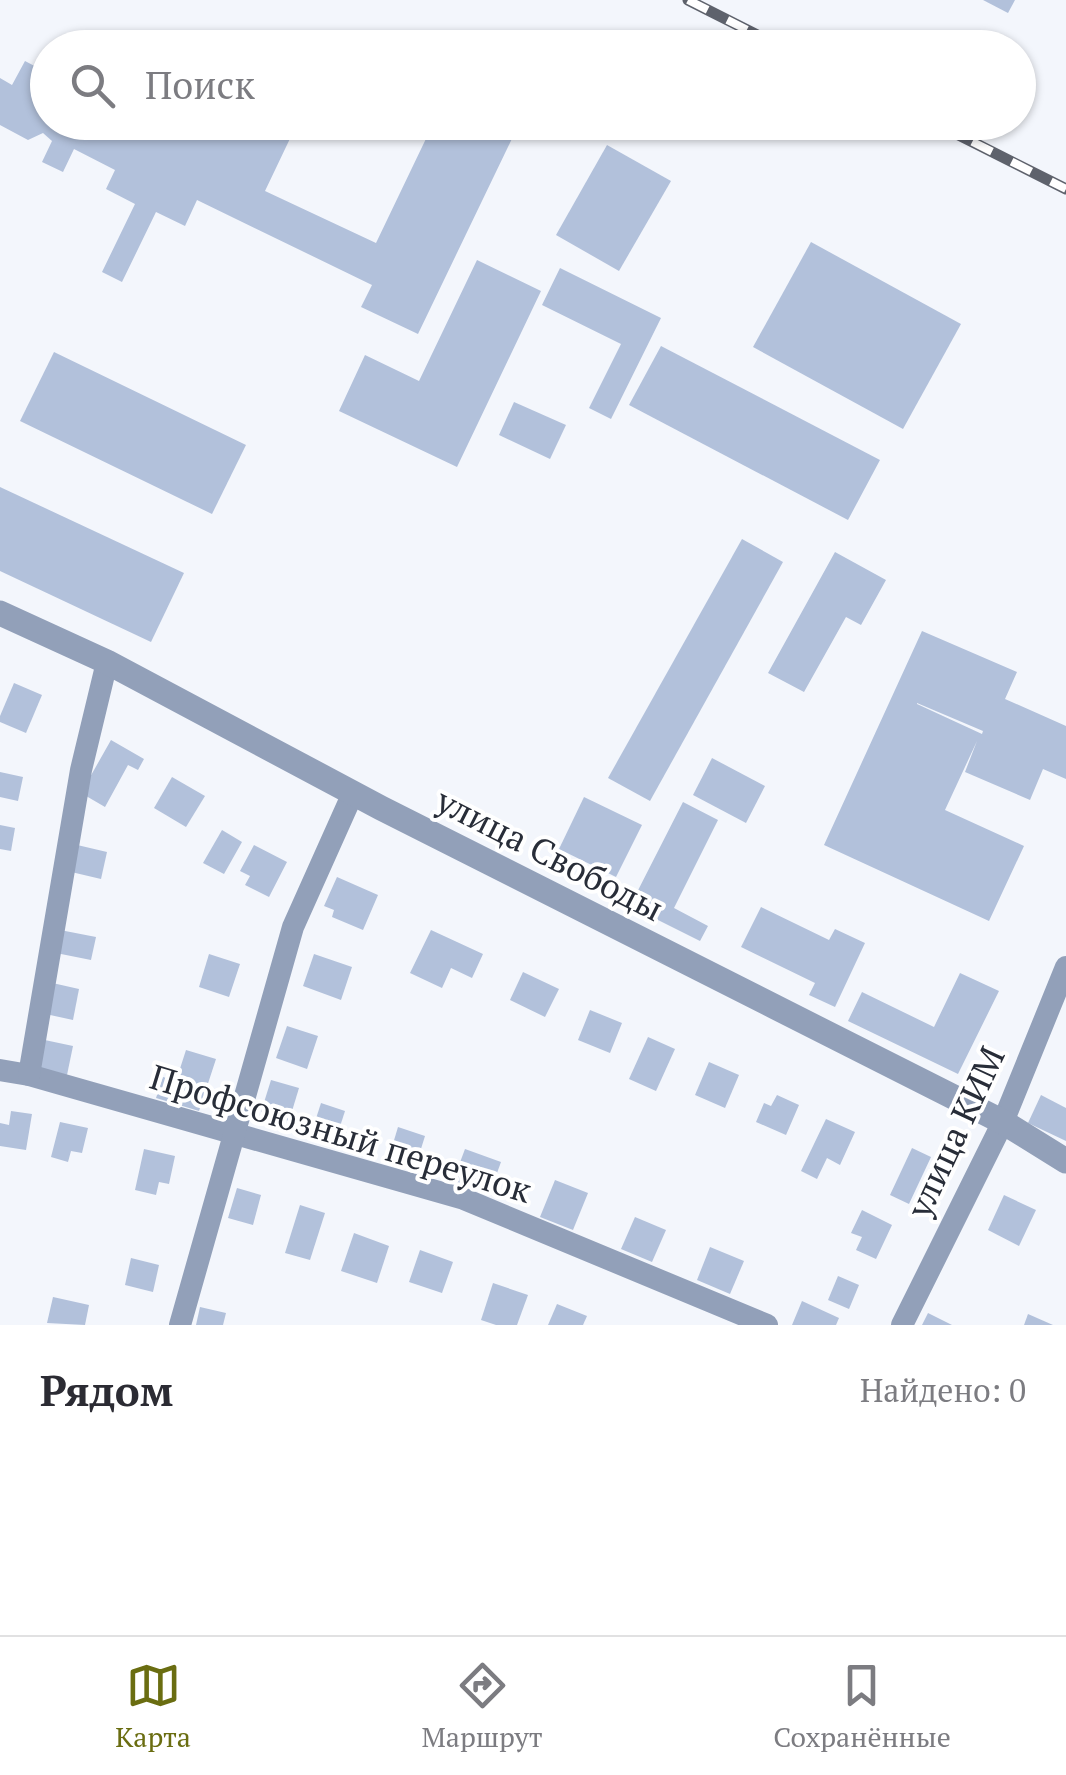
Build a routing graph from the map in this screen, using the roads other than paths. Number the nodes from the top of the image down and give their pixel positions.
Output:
1 (0, 613) edge
2 (106, 662) junction
3 (353, 793) junction
4 (1066, 967) edge
5 (0, 1070) edge
6 (29, 1075) junction
7 (1003, 1122) junction
8 (235, 1135) junction
9 (1066, 1161) edge
10 (180, 1325) edge
11 (768, 1325) edge
12 (902, 1325) edge

1 - 2 street, улица Свободы
2 - 3 street, улица Свободы
2 - 6 street
3 - 7 street, улица Свободы
3 - 8 street
4 - 7 street, улица КИМ
5 - 6 street, Профсоюзный переулок
6 - 8 street, Профсоюзный переулок
7 - 9 street, улица Свободы
7 - 12 street, улица КИМ
8 - 10 street
8 - 11 street, Профсоюзный переулок

